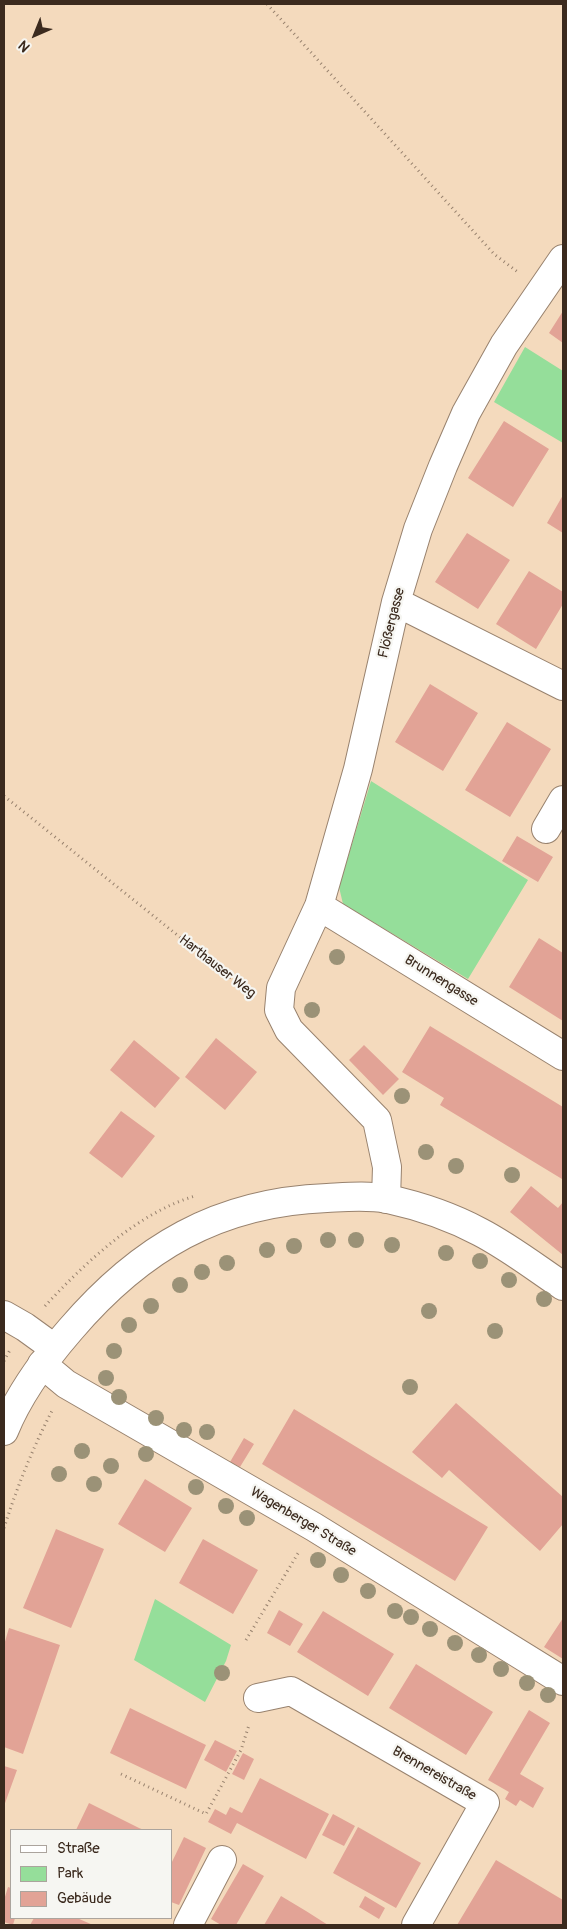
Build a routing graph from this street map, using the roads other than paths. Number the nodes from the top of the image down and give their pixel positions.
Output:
1 (563, 259) edge
2 (396, 602) junction
3 (561, 681) edge
4 (563, 800) edge
5 (546, 829) dead end
6 (319, 906) junction
7 (563, 1056) edge
8 (386, 1198) junction
9 (563, 1286) edge
10 (4, 1315) edge
11 (48, 1356) junction
12 (4, 1431) edge
13 (563, 1681) edge
14 (258, 1698) road end
15 (222, 1860) dead end
16 (188, 1925) edge
17 (416, 1925) edge

1 - 2 street, Flößergasse
2 - 3 street
2 - 6 street, Flößergasse
4 - 5 street
6 - 7 street, Brunnengasse
6 - 8 street, Flößergasse
8 - 9 street
8 - 11 street
10 - 11 street, Wagenberger Straße
11 - 12 street
11 - 13 street, Wagenberger Straße
14 - 17 street, Brennereistraße
15 - 16 street

